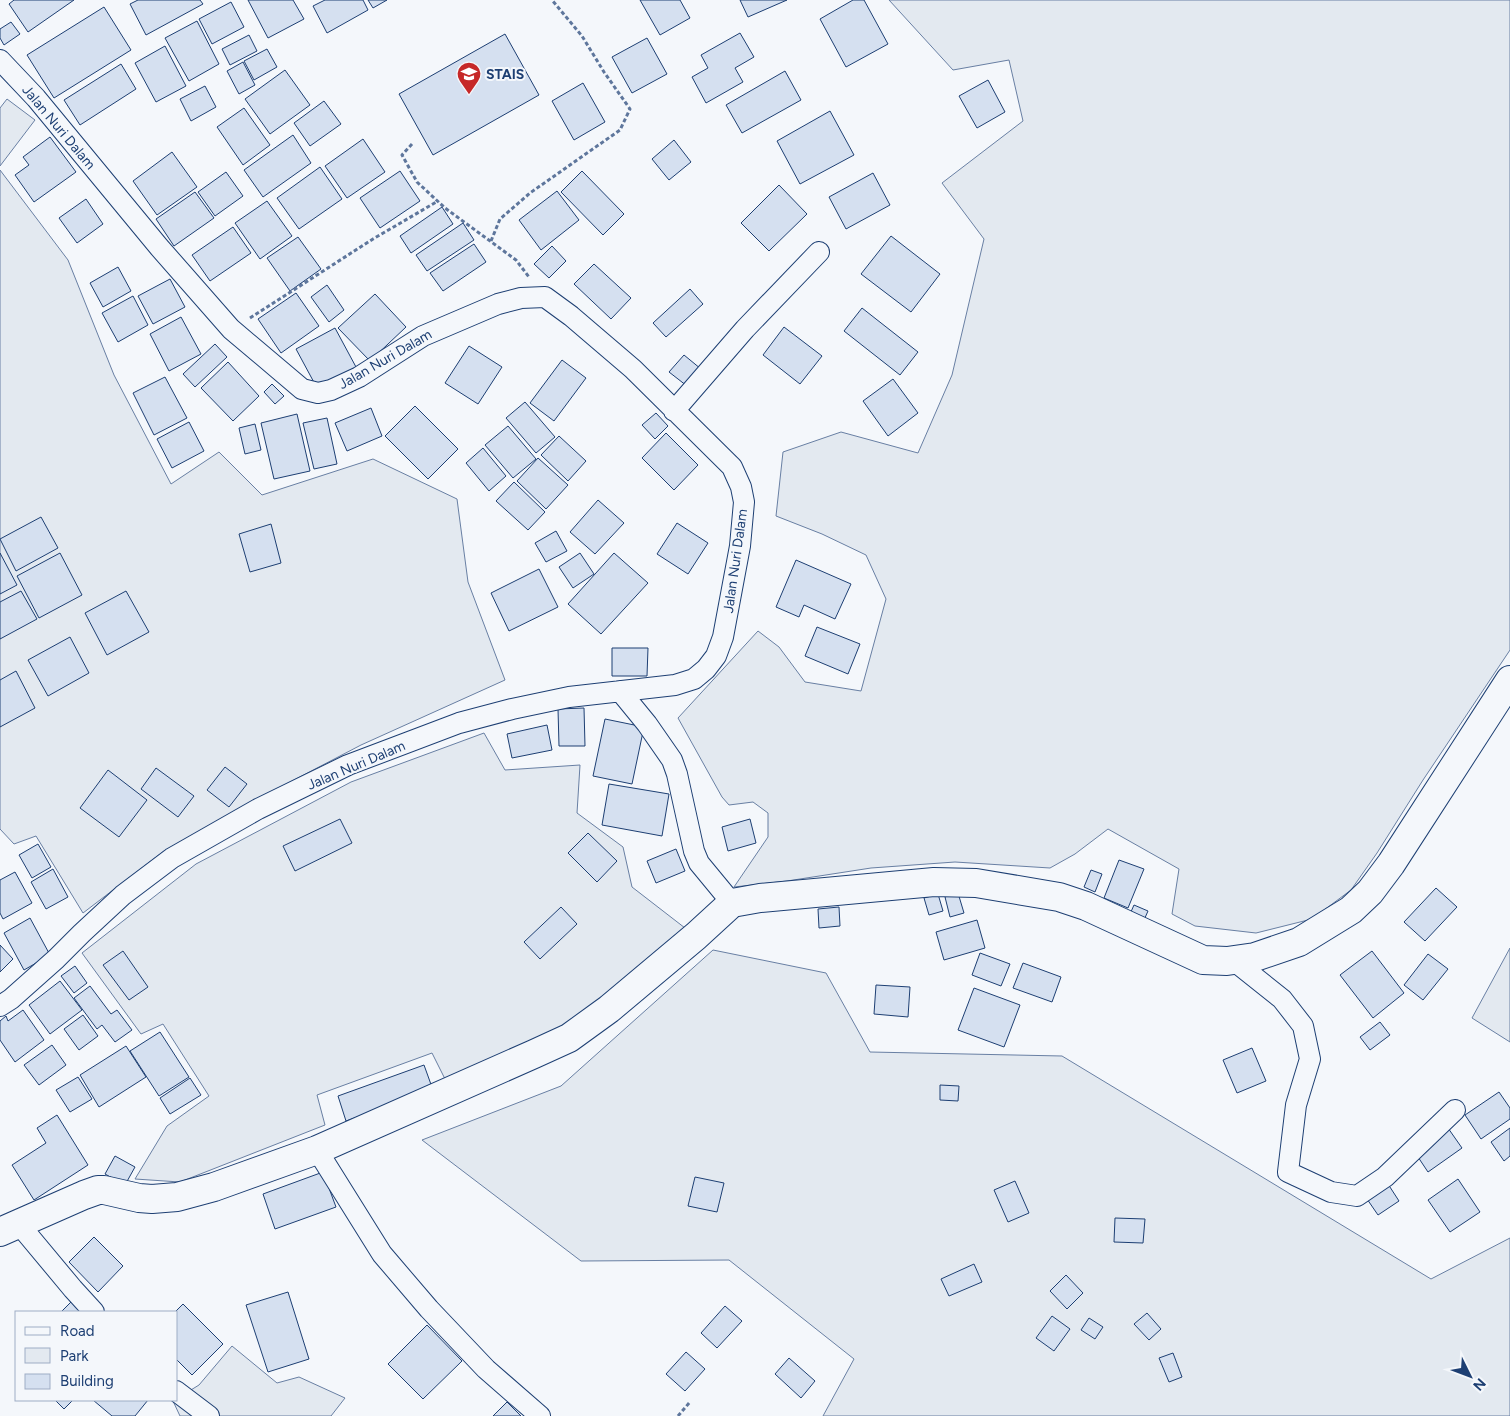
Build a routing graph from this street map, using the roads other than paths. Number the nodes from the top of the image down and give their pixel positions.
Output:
1 (0, 60) edge
2 (819, 252) dead end
3 (674, 410) junction
4 (1510, 680) edge
5 (620, 690) junction
6 (732, 903) junction
7 (1233, 960) junction
8 (0, 1006) edge
9 (1455, 1110) dead end
10 (317, 1150) junction
11 (9, 1228) edge
12 (93, 1311) edge
13 (178, 1393) edge
14 (209, 1416) edge
15 (540, 1416) edge

1 - 3 street, Jalan Nuri Dalam
2 - 3 street
3 - 5 street, Jalan Nuri Dalam
4 - 7 main road
5 - 6 street
5 - 8 street, Jalan Nuri Dalam
6 - 7 main road
6 - 10 main road
7 - 9 street
10 - 11 main road
10 - 15 street
11 - 12 street
13 - 14 street

